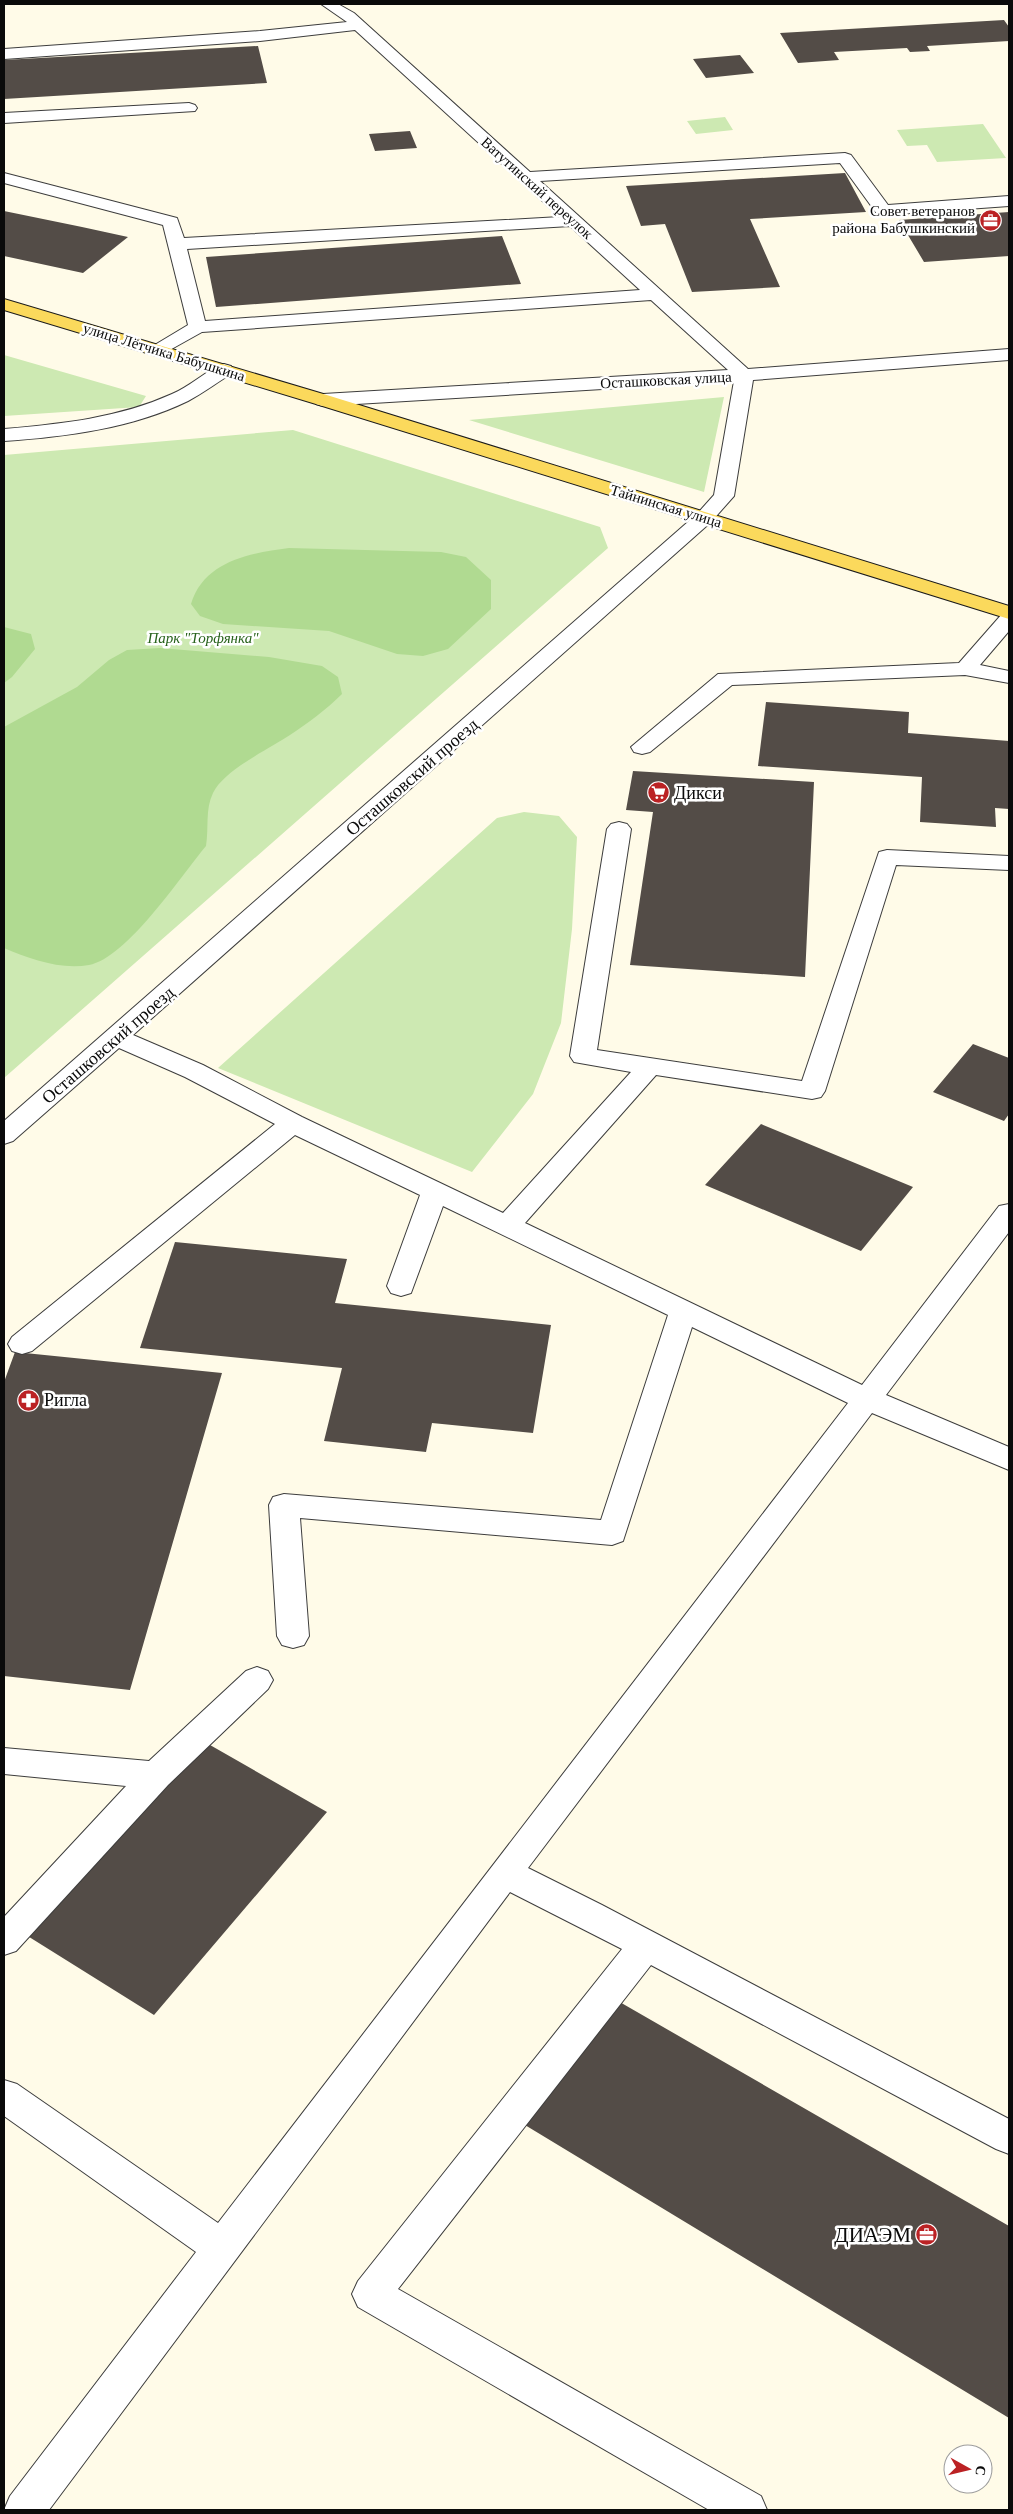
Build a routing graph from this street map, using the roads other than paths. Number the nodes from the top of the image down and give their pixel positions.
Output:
1 (328, 4) edge
2 (359, 25) junction
3 (4, 54) edge
4 (189, 108) dead end
5 (4, 118) edge
6 (524, 177) junction
7 (4, 178) edge
8 (1009, 200) edge
9 (572, 221) junction
10 (177, 244) junction
11 (654, 294) junction
12 (4, 304) edge
13 (198, 328) junction
14 (159, 350) junction
15 (1009, 355) edge
16 (224, 370) junction
17 (744, 375) junction
18 (323, 400) junction
19 (4, 435) edge
20 (704, 518) junction
21 (1009, 613) edge
22 (1009, 618) edge
23 (965, 669) junction
24 (1009, 677) edge
25 (642, 747) dead end
26 (619, 829) dead end
27 (1009, 863) edge
28 (116, 1038) junction
29 (650, 1066) junction
30 (293, 1123) junction
31 (4, 1135) edge
32 (435, 1191) junction
33 (1009, 1213) edge
34 (506, 1226) junction
35 (401, 1286) dead end
36 (683, 1311) junction
37 (22, 1344) dead end
38 (866, 1399) junction
39 (1009, 1459) edge
40 (293, 1636) dead end
41 (257, 1680) dead end
42 (4, 1761) edge
43 (156, 1775) junction
44 (505, 1874) junction
45 (4, 1940) edge
46 (646, 1945) junction
47 (4, 2096) edge
48 (1009, 2137) edge
49 (222, 2248) junction
50 (24, 2510) edge
51 (747, 2510) edge

1 - 2 street, Ватутинский переулок
2 - 3 street
2 - 6 street, Ватутинский переулок
4 - 5 street
6 - 8 street
6 - 9 street, Ватутинский переулок
7 - 10 street
9 - 10 street
9 - 11 street, Ватутинский переулок
10 - 13 street
11 - 13 street
11 - 17 street, Ватутинский переулок
12 - 14 main road, улица Лётчика Бабушкина
13 - 14 street
14 - 16 main road, улица Лётчика Бабушкина
15 - 17 street, Осташковская улица
16 - 18 main road, улица Лётчика Бабушкина
16 - 19 street
17 - 18 street, Осташковская улица
17 - 20 street, Осташковский проезд
18 - 20 main road, Тайнинская улица
20 - 21 main road, Тайнинская улица
20 - 28 street, Осташковский проезд
22 - 23 street
23 - 24 street
23 - 25 street
26 - 29 street
27 - 29 street
28 - 30 street
28 - 31 street, Осташковский проезд
29 - 34 street
30 - 32 street
30 - 37 street
32 - 34 street
32 - 35 street
33 - 38 street
34 - 36 street
36 - 38 street
36 - 40 street
38 - 39 street
38 - 44 street
41 - 43 street
42 - 43 street
43 - 45 street
44 - 46 street
44 - 49 street
46 - 48 street
46 - 51 street
47 - 49 street
49 - 50 street

